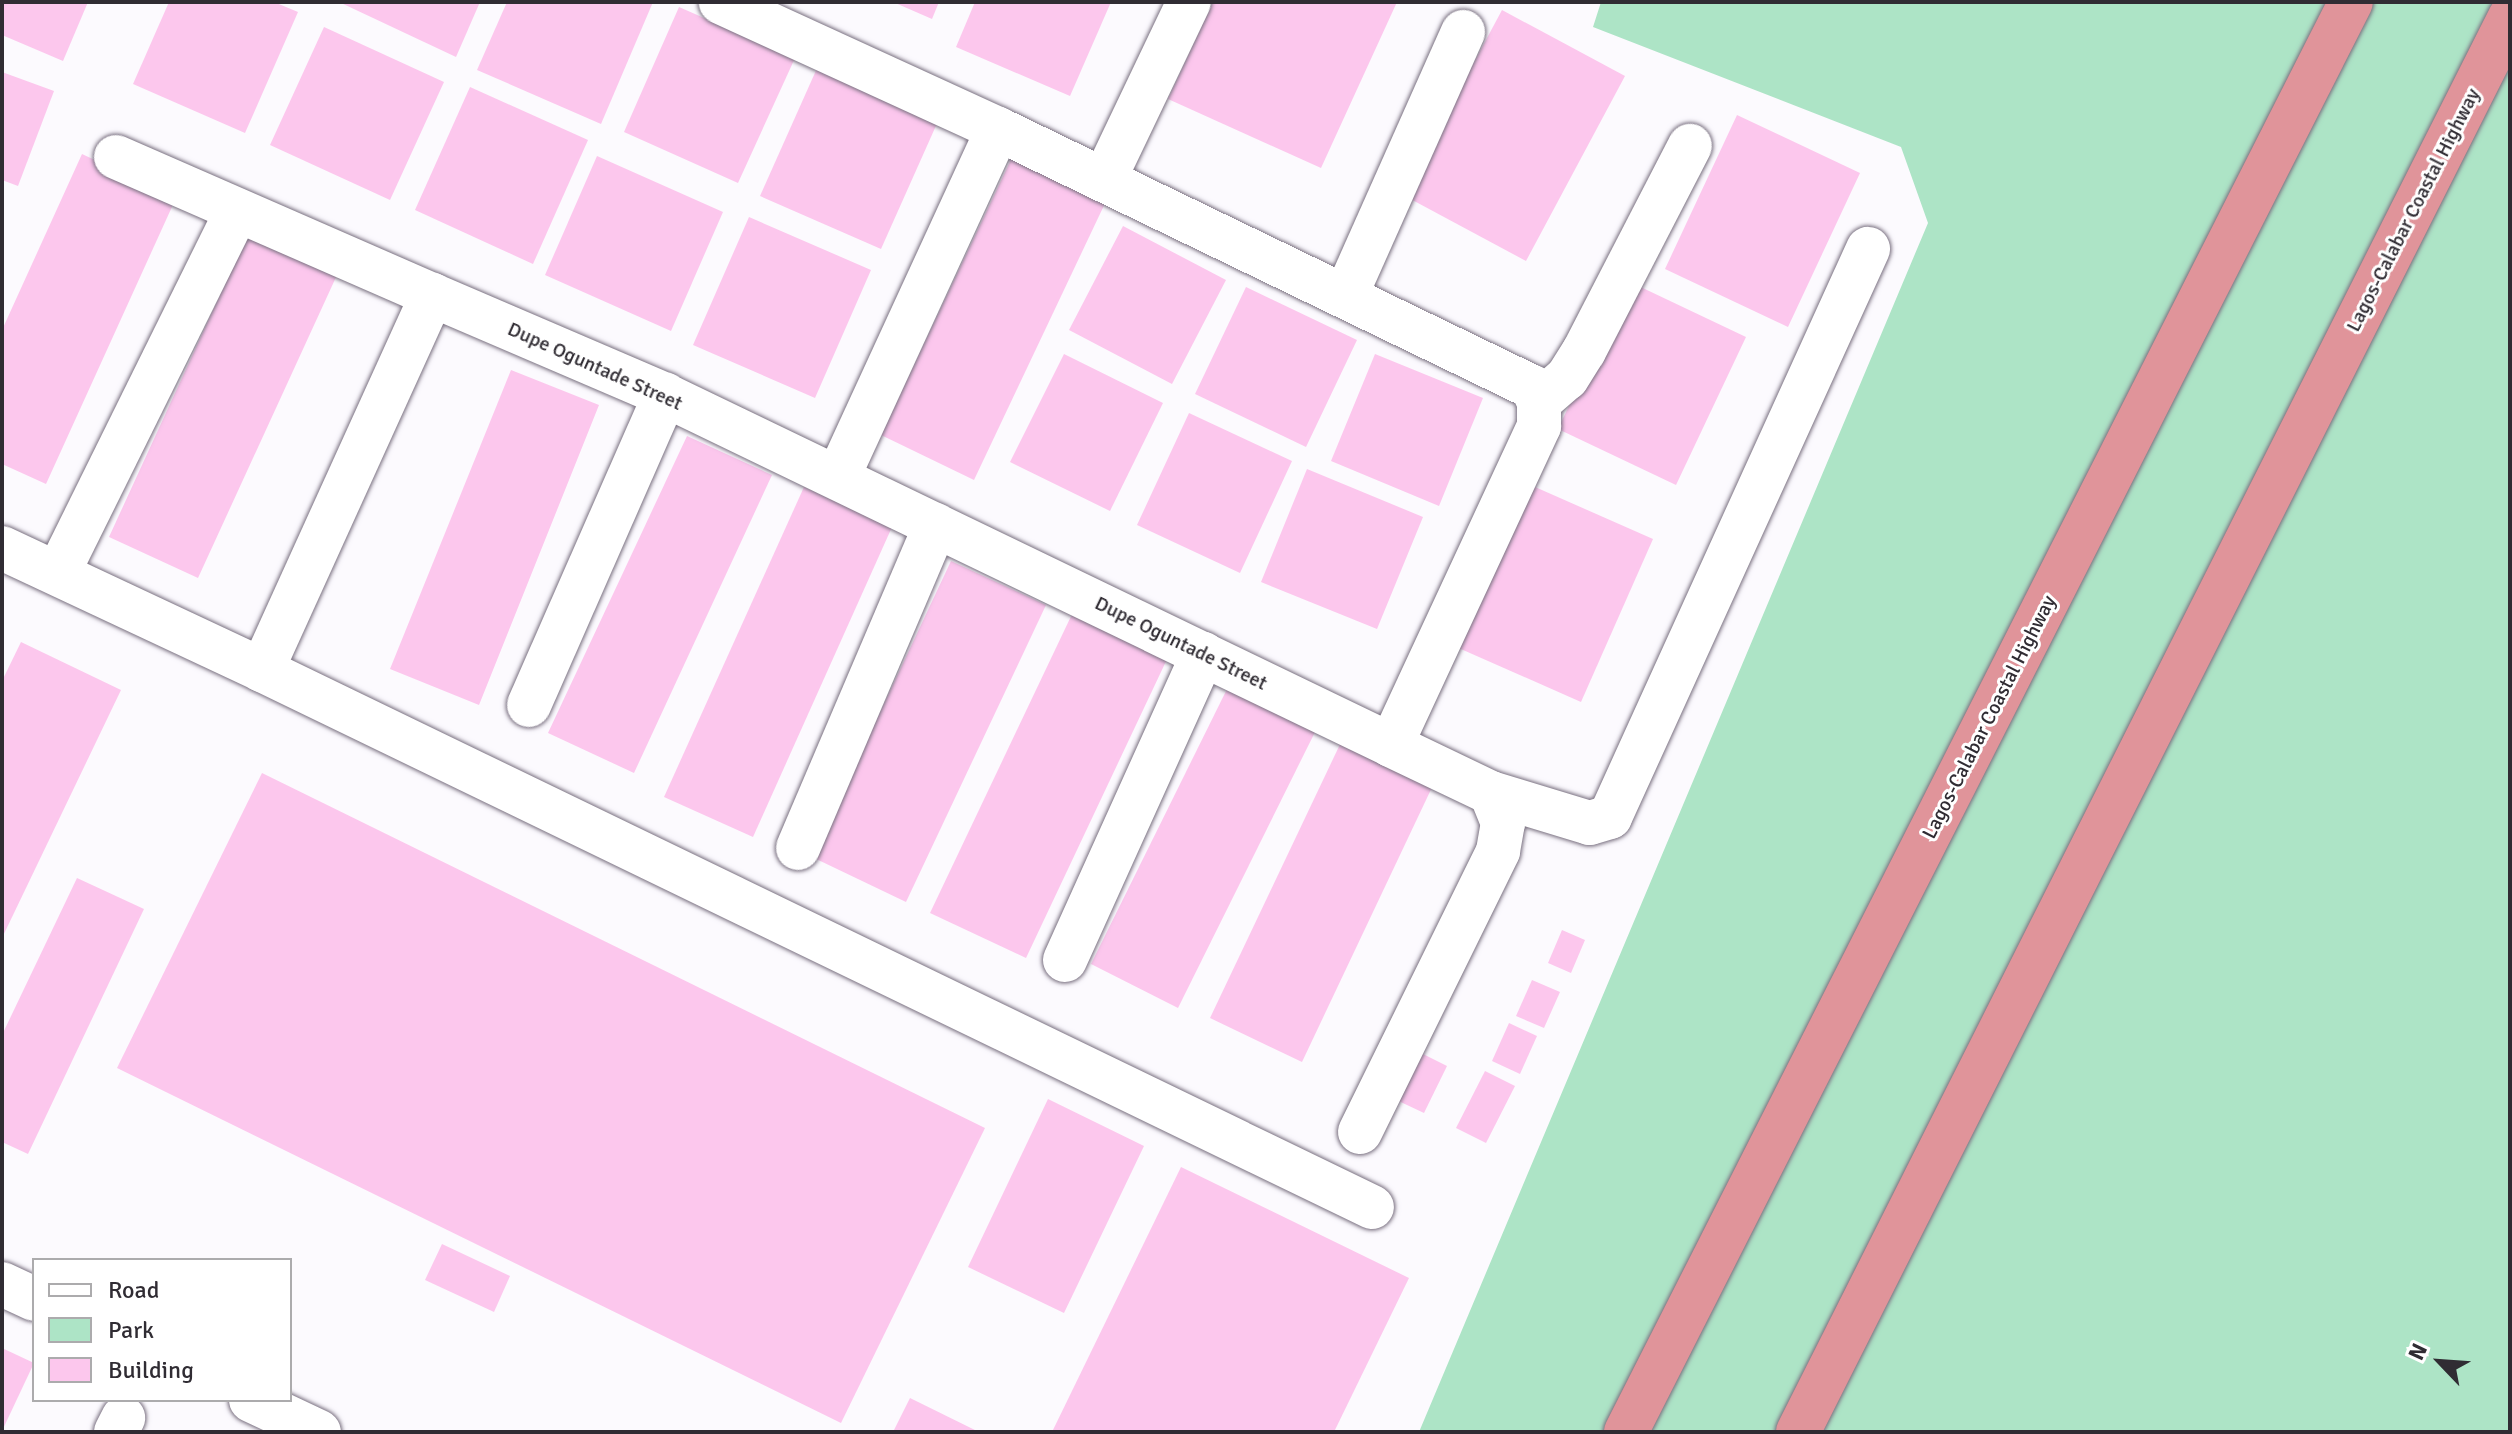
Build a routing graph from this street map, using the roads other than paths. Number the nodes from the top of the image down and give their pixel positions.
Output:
1 (721, 2) edge
2 (1189, 2) edge
3 (2351, 2) edge
4 (2510, 17) edge
5 (1463, 32) dead end
6 (998, 129) junction
7 (1690, 146) dead end
8 (116, 157) dead end
9 (1104, 180) junction
10 (237, 211) junction
11 (1868, 249) dead end
12 (432, 295) junction
13 (1346, 295) junction
14 (665, 395) junction
15 (1539, 402) junction
16 (838, 477) junction
17 (936, 525) junction
18 (2, 548) edge
19 (58, 573) junction
20 (1203, 654) junction
21 (262, 670) junction
22 (529, 705) dead end
23 (1391, 745) junction
24 (1491, 793) junction
25 (798, 848) dead end
26 (1065, 960) dead end
27 (1360, 1132) dead end
28 (1372, 1207) dead end
29 (2, 1284) edge
30 (32, 1298) edge
31 (255, 1402) edge
32 (319, 1432) edge
33 (1626, 1432) edge
34 (1798, 1432) edge

1 - 6 street
2 - 9 street
3 - 33 highway, Lagos-Calabar Coastal Highway
4 - 34 highway, Lagos-Calabar Coastal Highway
5 - 13 street
6 - 9 street
6 - 16 street
7 - 15 street
8 - 10 street, Dupe Oguntade Street
9 - 13 street
10 - 12 street, Dupe Oguntade Street
10 - 19 street
11 - 24 street, Dupe Oguntade Street
12 - 14 street, Dupe Oguntade Street
12 - 21 street
13 - 15 street
14 - 16 street, Dupe Oguntade Street
14 - 22 street
15 - 23 street
16 - 17 street, Dupe Oguntade Street
17 - 20 street, Dupe Oguntade Street
17 - 25 street
18 - 19 street
19 - 21 street
20 - 23 street, Dupe Oguntade Street
20 - 26 street
21 - 28 street
23 - 24 street, Dupe Oguntade Street
24 - 27 street
29 - 30 street
31 - 32 street

